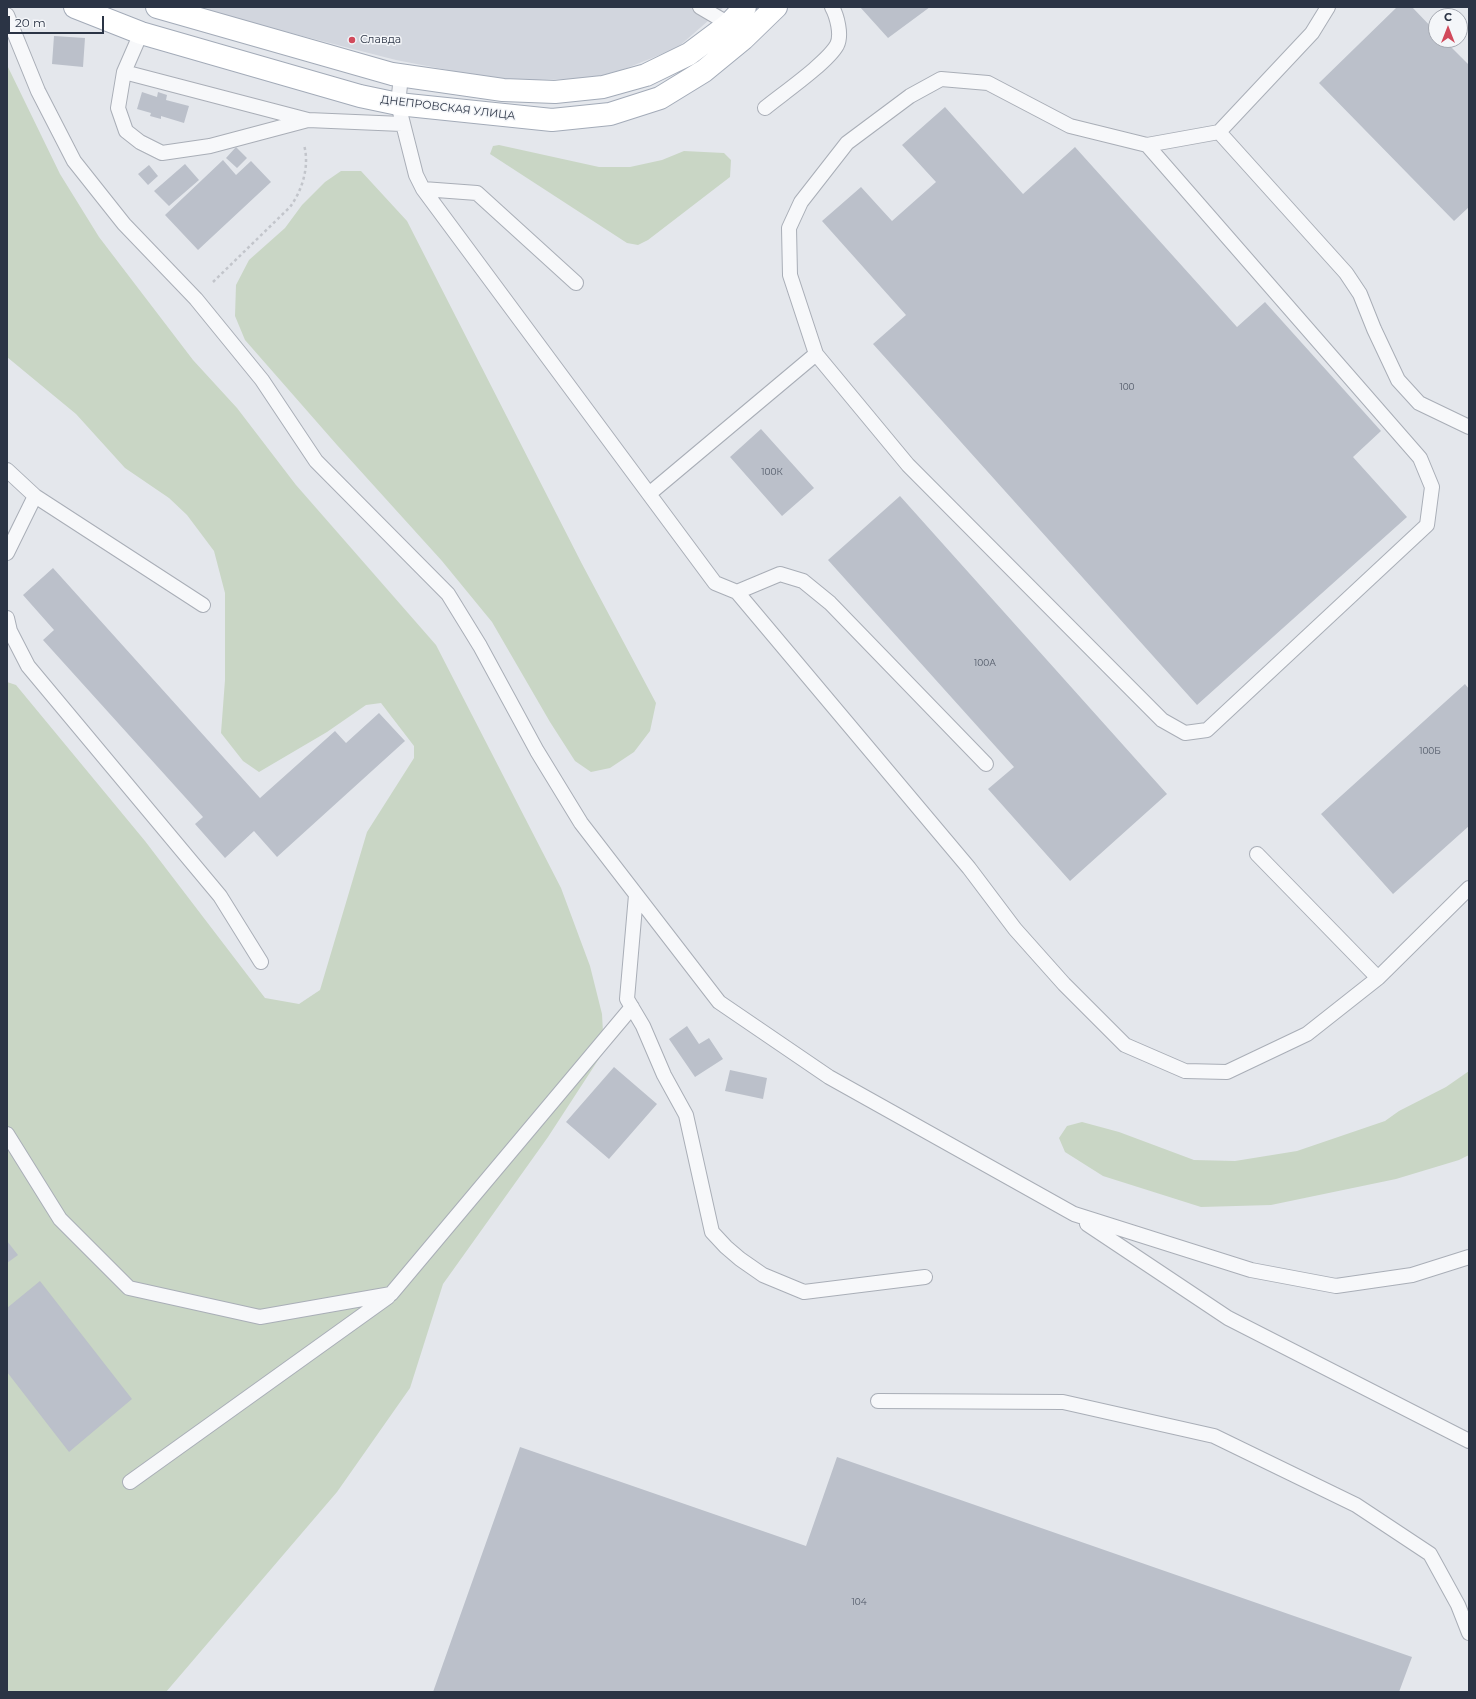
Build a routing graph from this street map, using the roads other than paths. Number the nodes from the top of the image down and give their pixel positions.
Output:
1 (75, 7) edge
2 (157, 7) edge
3 (700, 7) edge
4 (745, 7) edge
5 (776, 7) edge
6 (832, 7) edge
7 (1328, 7) edge
8 (7, 15) edge
9 (728, 24) junction
10 (141, 33) junction
11 (124, 72) junction
12 (401, 76) junction
13 (765, 108) dead end
14 (400, 114) junction
15 (303, 122) junction
16 (1219, 132) junction
17 (1147, 145) junction
18 (423, 189) junction
19 (576, 283) dead end
20 (816, 354) junction
21 (1469, 427) edge
22 (7, 470) edge
23 (649, 494) junction
24 (35, 496) junction
25 (7, 553) edge
26 (737, 592) junction
27 (203, 605) dead end
28 (7, 618) edge
29 (986, 764) dead end
30 (1257, 854) dead end
31 (1469, 888) edge
32 (636, 895) junction
33 (262, 962) dead end
34 (1378, 978) junction
35 (632, 1007) junction
36 (7, 1134) edge
37 (1074, 1214) junction
38 (1469, 1257) edge
39 (925, 1276) dead end
40 (391, 1294) junction
41 (878, 1401) dead end
42 (1469, 1441) edge
43 (130, 1482) dead end
44 (1469, 1633) edge

1 - 10 main road, ДНЕПРОВСКАЯ УЛИЦА
2 - 12 main road
3 - 9 lane
4 - 9 main road
5 - 14 main road, ДНЕПРОВСКАЯ УЛИЦА
6 - 13 lane
7 - 16 lane
8 - 32 lane
9 - 12 main road
10 - 11 lane
10 - 14 main road, ДНЕПРОВСКАЯ УЛИЦА
11 - 15 lane
11 - 15 lane
12 - 14 lane
14 - 15 lane
14 - 18 lane
16 - 17 lane
16 - 21 lane
17 - 20 lane
17 - 20 lane
18 - 19 lane
18 - 23 lane
20 - 23 lane
22 - 24 lane
23 - 26 lane
24 - 25 lane
24 - 27 lane
26 - 29 lane
26 - 34 lane
28 - 33 lane
30 - 34 lane
31 - 34 lane
32 - 35 lane
32 - 37 lane
35 - 39 lane
35 - 40 lane
36 - 40 lane
37 - 38 lane
37 - 42 lane
40 - 43 lane
41 - 44 lane

